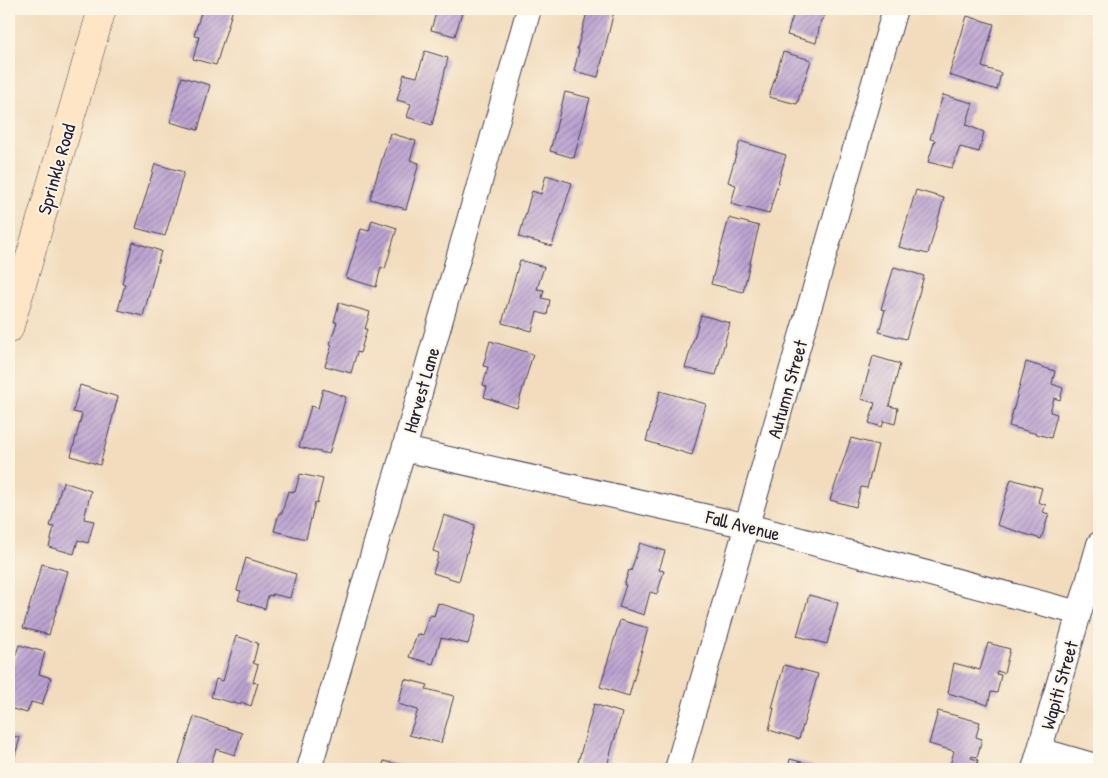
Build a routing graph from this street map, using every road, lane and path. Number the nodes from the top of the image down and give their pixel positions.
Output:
1 (102, 9) edge
2 (529, 9) edge
3 (895, 9) edge
4 (9, 329) edge
5 (404, 448) junction
6 (748, 526) junction
7 (1099, 544) edge
8 (1079, 613) junction
9 (1037, 759) edge
10 (1099, 767) edge
11 (309, 769) edge
12 (677, 769) edge

1 - 4 main road, Sprinkle Road
2 - 5 street, Harvest Lane
3 - 6 street, Autumn Street
5 - 6 street, Fall Avenue
5 - 11 street, Harvest Lane
6 - 8 street, Fall Avenue
6 - 12 street, Autumn Street
7 - 8 street, Wapiti Street
8 - 9 street, Wapiti Street
9 - 10 street

